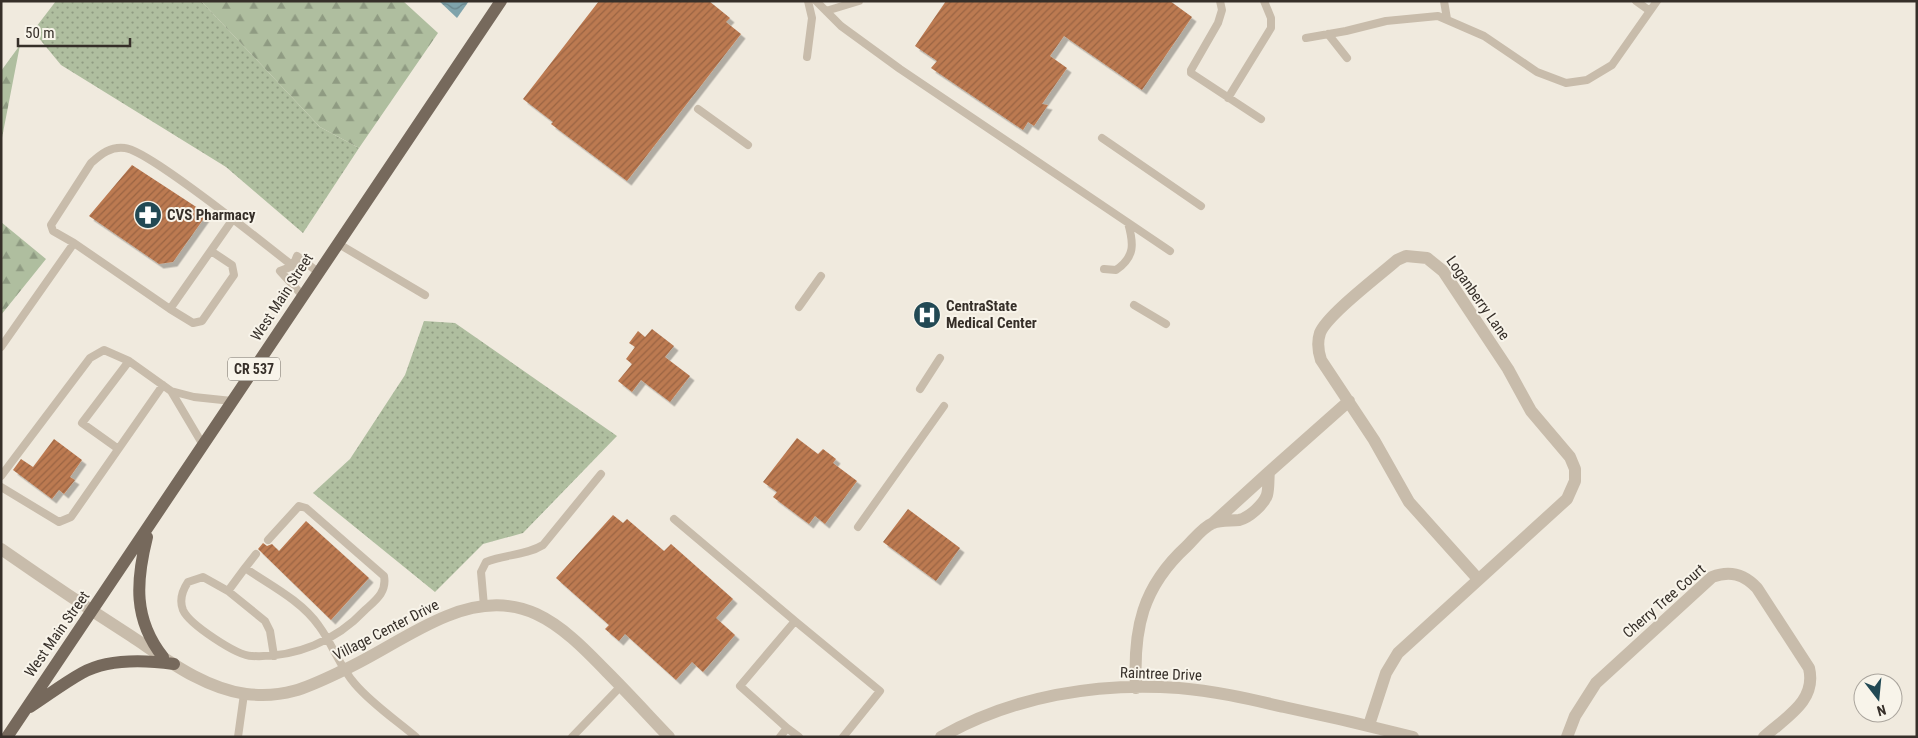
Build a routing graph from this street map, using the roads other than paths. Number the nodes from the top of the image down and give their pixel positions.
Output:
1 (501, 1) edge
2 (808, 1) edge
3 (816, 1) edge
4 (859, 1) edge
5 (1220, 1) edge
6 (1264, 1) edge
7 (1444, 1) edge
8 (1636, 1) edge
9 (1656, 1) edge
10 (1650, 10) junction
11 (826, 11) junction
12 (1447, 19) junction
13 (1328, 34) junction
14 (1306, 38) dead end
15 (807, 58) dead end
16 (1347, 58) dead end
17 (1228, 98) junction
18 (698, 109) dead end
19 (1261, 119) dead end
20 (1102, 138) dead end
21 (748, 145) dead end
22 (1201, 206) dead end
23 (233, 219) junction
24 (1128, 223) junction
25 (74, 243) junction
26 (336, 244) junction
27 (211, 251) junction
28 (1170, 251) dead end
29 (293, 266) junction
30 (1104, 269) dead end
31 (318, 272) junction
32 (821, 276) dead end
33 (302, 295) junction
34 (425, 295) dead end
35 (1134, 305) dead end
36 (799, 307) dead end
37 (170, 309) junction
38 (1166, 324) dead end
39 (1, 347) edge
40 (940, 358) dead end
41 (129, 361) junction
42 (163, 385) junction
43 (920, 389) dead end
44 (171, 391) junction
45 (232, 401) junction
46 (1349, 401) junction
47 (944, 406) dead end
48 (203, 445) junction
49 (117, 448) junction
50 (1268, 472) junction
51 (601, 474) dead end
52 (1, 476) edge
53 (1, 487) edge
54 (674, 519) dead end
55 (1213, 523) junction
56 (149, 527) junction
57 (858, 527) dead end
58 (268, 540) dead end
59 (1, 549) edge
60 (256, 554) dead end
61 (245, 568) junction
62 (1478, 579) junction
63 (228, 591) junction
64 (484, 606) junction
65 (93, 612) junction
66 (795, 621) junction
67 (327, 640) junction
68 (274, 656) junction
69 (168, 661) junction
70 (344, 671) junction
71 (621, 686) junction
72 (1136, 688) junction
73 (244, 694) junction
74 (24, 711) junction
75 (1369, 725) junction
76 (787, 728) junction
77 (7, 737) edge
78 (238, 737) edge
79 (416, 737) edge
80 (572, 737) edge
81 (669, 737) edge
82 (780, 737) edge
83 (799, 737) edge
84 (843, 737) edge
85 (941, 737) edge
86 (1412, 737) edge
87 (1567, 737) edge
88 (1764, 737) edge

1 - 26 main road, West Main Street / CR 537
2 - 15 lane
3 - 11 lane
4 - 11 lane
5 - 17 lane
6 - 17 lane
7 - 12 lane
8 - 10 lane
9 - 10 lane
10 - 12 lane
11 - 24 lane
12 - 13 lane
13 - 14 lane
13 - 16 lane
17 - 19 lane
18 - 21 lane
20 - 22 lane
23 - 25 lane
23 - 27 lane
23 - 29 lane
24 - 28 lane
24 - 30 lane
25 - 37 lane
25 - 39 lane
26 - 31 main road, West Main Street / CR 537
26 - 34 lane
27 - 37 lane
27 - 37 lane
29 - 31 lane
29 - 33 lane
31 - 33 main road, West Main Street / CR 537
32 - 36 lane
33 - 45 main road, West Main Street / CR 537
35 - 38 lane
40 - 43 lane
41 - 42 lane
41 - 49 lane
41 - 52 lane
42 - 44 lane
42 - 49 lane
44 - 45 lane
44 - 48 lane
45 - 48 main road, West Main Street / CR 537
46 - 50 street
46 - 62 street, Loganberry Lane
46 - 62 street, Loganberry Lane
47 - 57 lane
48 - 56 main road, West Main Street / CR 537
49 - 53 lane
50 - 55 street
50 - 55 street
51 - 64 lane
54 - 66 lane
55 - 72 street
56 - 65 main road, West Main Street / CR 537
56 - 69 main road
58 - 67 lane
59 - 65 street, Village Center Drive
60 - 61 lane
61 - 63 lane
61 - 67 lane
62 - 75 street, Loganberry Lane
63 - 68 lane
63 - 68 lane
64 - 70 street, Village Center Drive
64 - 71 street, Village Center Drive
65 - 69 street, Village Center Drive
65 - 74 main road, West Main Street / CR 537
66 - 76 lane
66 - 84 lane
67 - 68 lane
67 - 70 lane
69 - 73 street, Village Center Drive
69 - 74 main road
70 - 73 street, Village Center Drive
70 - 79 lane
71 - 80 lane
71 - 81 street, Village Center Drive
72 - 75 street, Raintree Drive
72 - 85 street, Raintree Drive
73 - 78 lane
74 - 77 main road, West Main Street / CR 537
75 - 86 street, Raintree Drive
76 - 82 lane
76 - 83 lane
87 - 88 street, Cherry Tree Court

